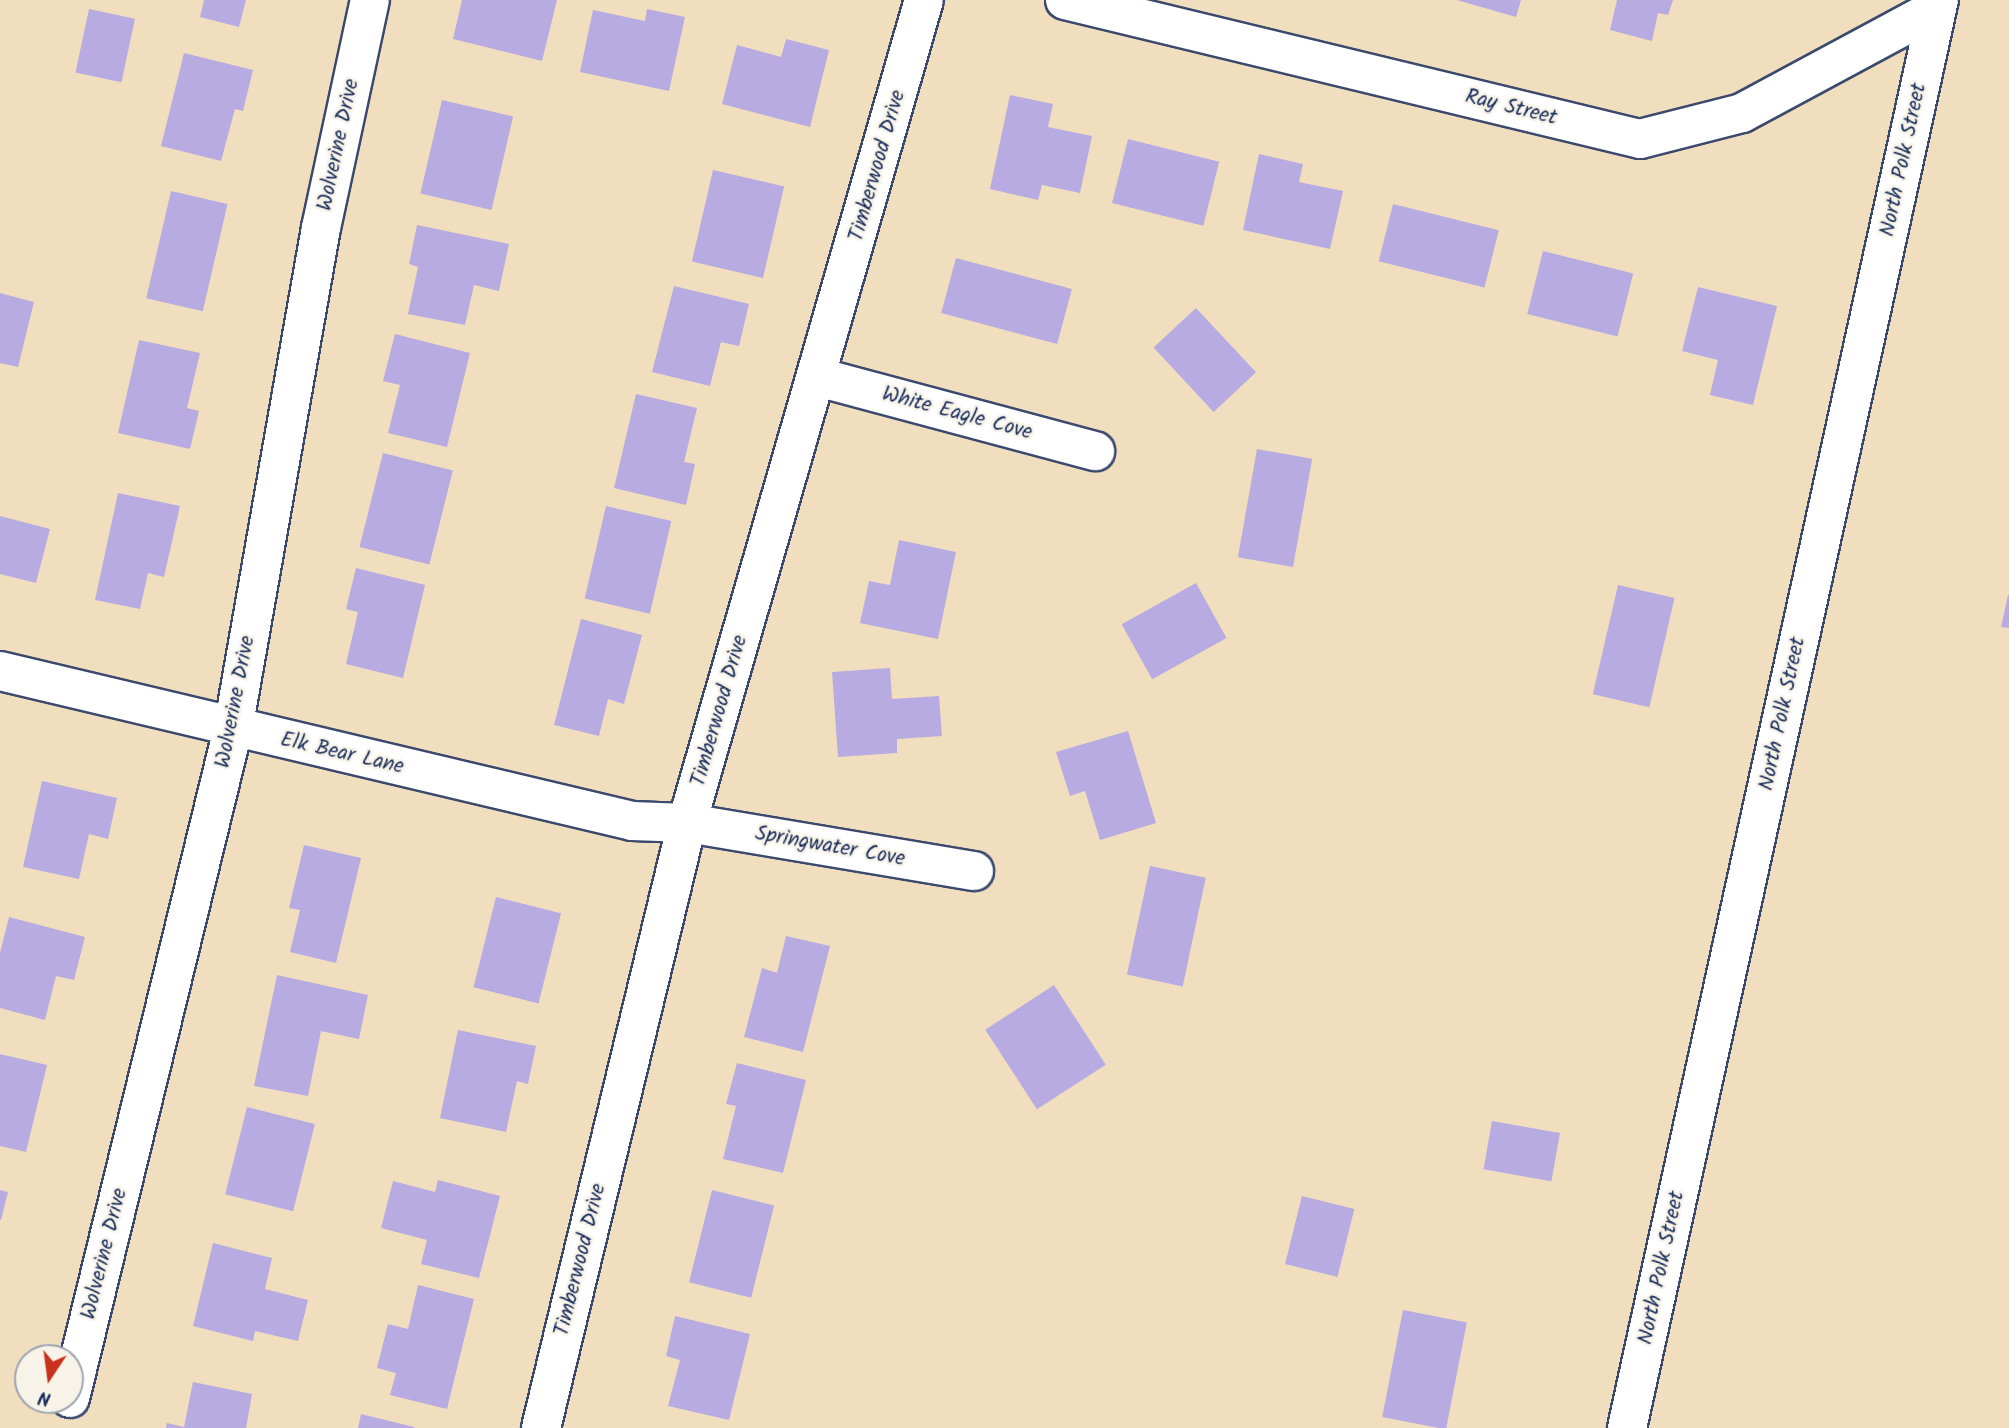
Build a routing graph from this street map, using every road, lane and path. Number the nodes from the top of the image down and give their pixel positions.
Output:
1 (370, 0) edge
2 (924, 0) edge
3 (1065, 0) edge
4 (1938, 4) edge
5 (818, 377) junction
6 (1095, 451) dead end
7 (0, 671) edge
8 (233, 729) junction
9 (687, 823) junction
10 (974, 871) dead end
11 (83, 1344) edge
12 (541, 1428) edge
13 (1627, 1428) edge

1 - 8 street, Wolverine Drive
2 - 5 street, Timberwood Drive
3 - 4 street, Ray Street
4 - 13 street, North Polk Street
5 - 6 street, White Eagle Cove
5 - 9 street, Timberwood Drive
7 - 8 street, Elk Bear Lane
8 - 9 street, Elk Bear Lane
8 - 11 street, Wolverine Drive
9 - 10 street, Springwater Cove
9 - 12 street, Timberwood Drive

